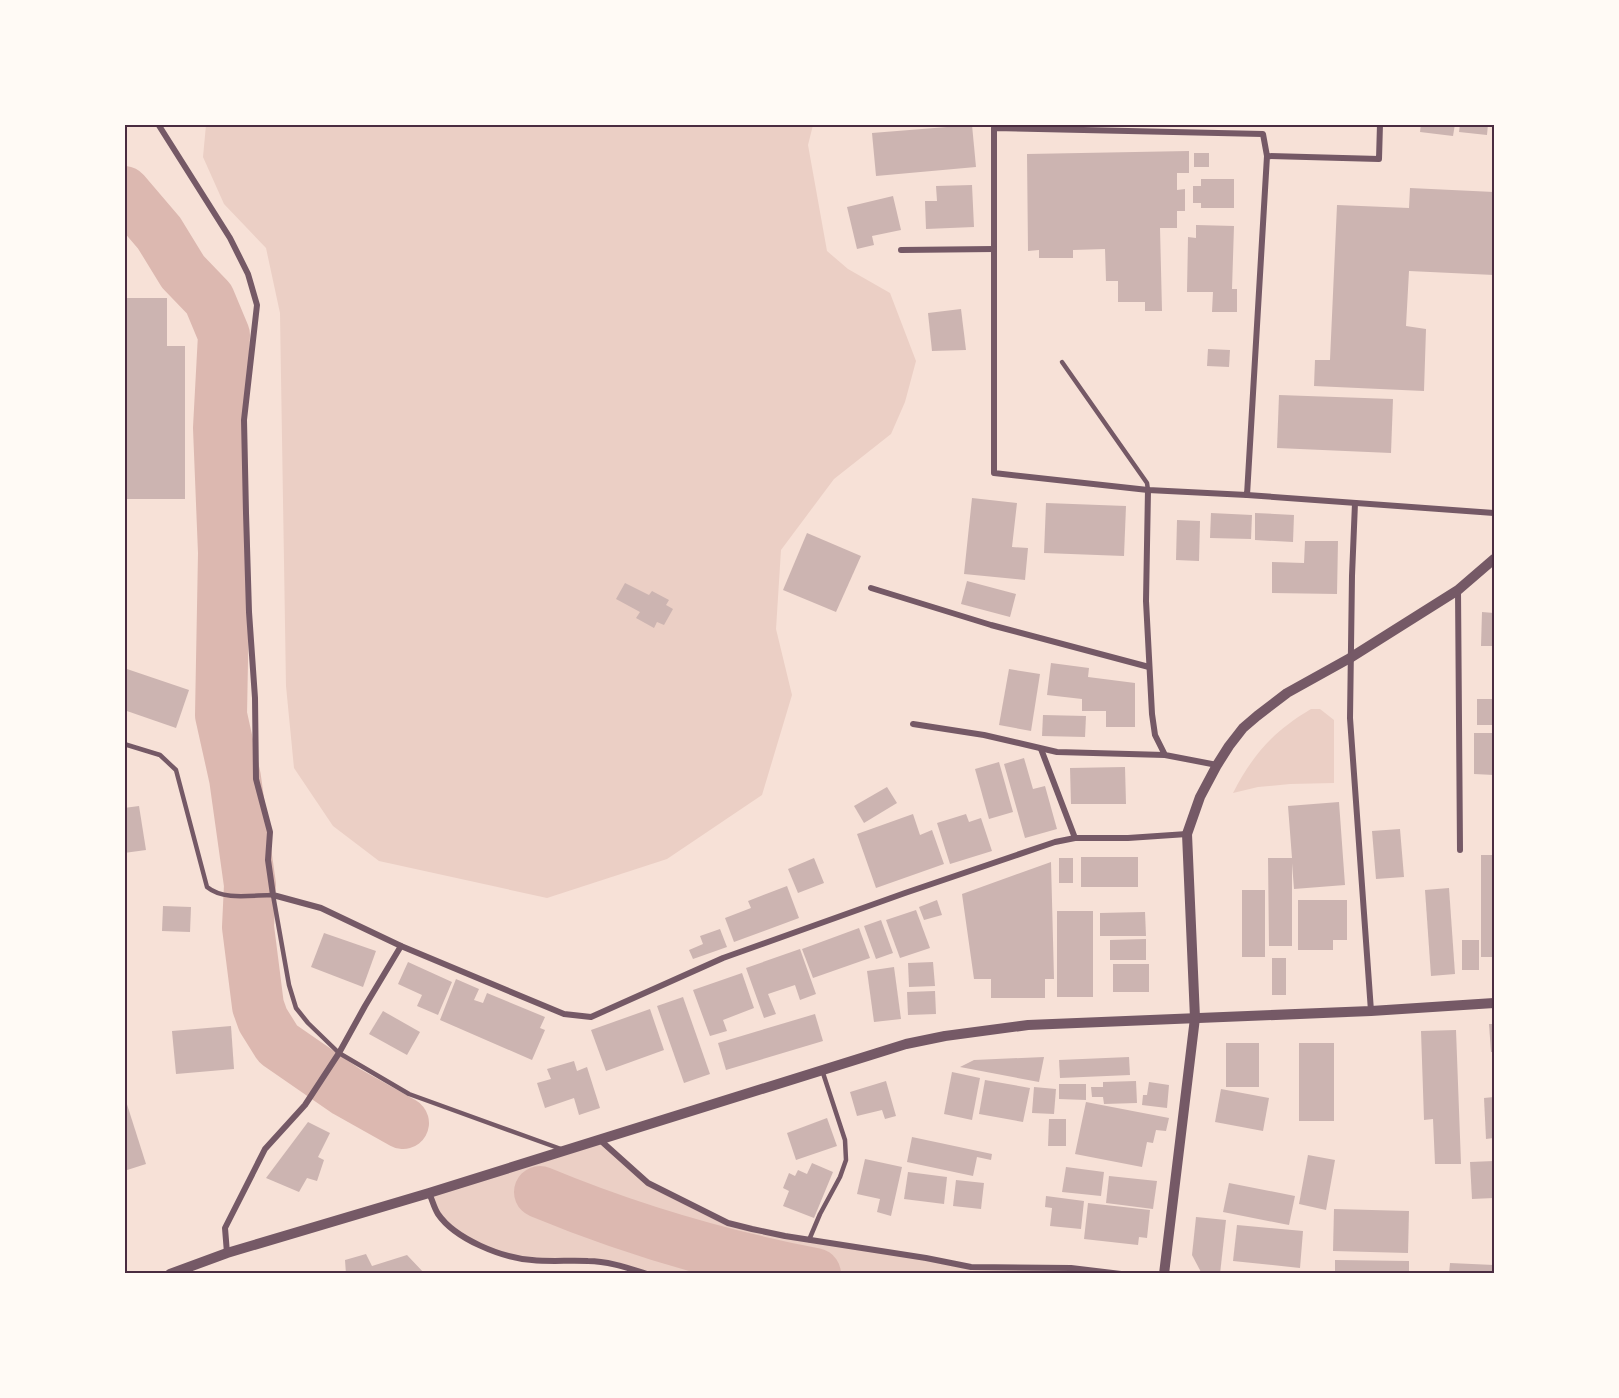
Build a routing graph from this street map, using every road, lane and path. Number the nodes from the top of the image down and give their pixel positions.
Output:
1 (158, 124) edge
2 (1214, 124) edge
3 (1380, 124) edge
4 (994, 126) edge
5 (1214, 133) junction
6 (1267, 156) junction
7 (994, 249) junction
8 (901, 250) dead end
9 (1062, 362) dead end
10 (1148, 490) junction
11 (1247, 495) junction
12 (1355, 503) junction
13 (1494, 513) edge
14 (1494, 559) edge
15 (871, 588) dead end
16 (1458, 590) junction
17 (1350, 658) junction
18 (1149, 667) junction
19 (913, 724) dead end
20 (124, 744) edge
21 (1041, 749) junction
22 (1165, 755) junction
23 (1217, 765) junction
24 (1188, 834) junction
25 (1075, 838) junction
26 (1460, 850) dead end
27 (273, 895) junction
28 (401, 946) junction
29 (1494, 1003) edge
30 (1371, 1011) junction
31 (1195, 1018) junction
32 (339, 1053) junction
33 (822, 1070) junction
34 (600, 1139) junction
35 (564, 1150) junction
36 (429, 1193) junction
37 (809, 1240) junction
38 (227, 1253) junction
39 (177, 1272) edge
40 (647, 1274) edge
41 (1121, 1274) edge
42 (1164, 1274) edge

1 - 27 street
2 - 5 street
3 - 6 street
4 - 5 street
4 - 7 street
5 - 6 street
6 - 11 street
7 - 8 street
7 - 10 street
9 - 10 lane
10 - 11 street
10 - 18 street
11 - 12 street
12 - 13 street
12 - 17 street
14 - 16 street
15 - 18 street
16 - 17 street
16 - 26 street
17 - 23 street
17 - 30 street
18 - 22 street
19 - 21 street
20 - 27 lane
21 - 22 street
21 - 25 street
22 - 23 street
23 - 24 street
24 - 25 street
24 - 31 street
25 - 28 street
27 - 28 street
27 - 32 lane
28 - 32 street
29 - 30 street
30 - 31 street
31 - 33 street
31 - 42 street
32 - 35 lane
32 - 38 street
33 - 34 street
33 - 37 lane
34 - 35 street
34 - 37 street
35 - 36 street
36 - 38 street
36 - 40 street
37 - 41 street
38 - 39 street

